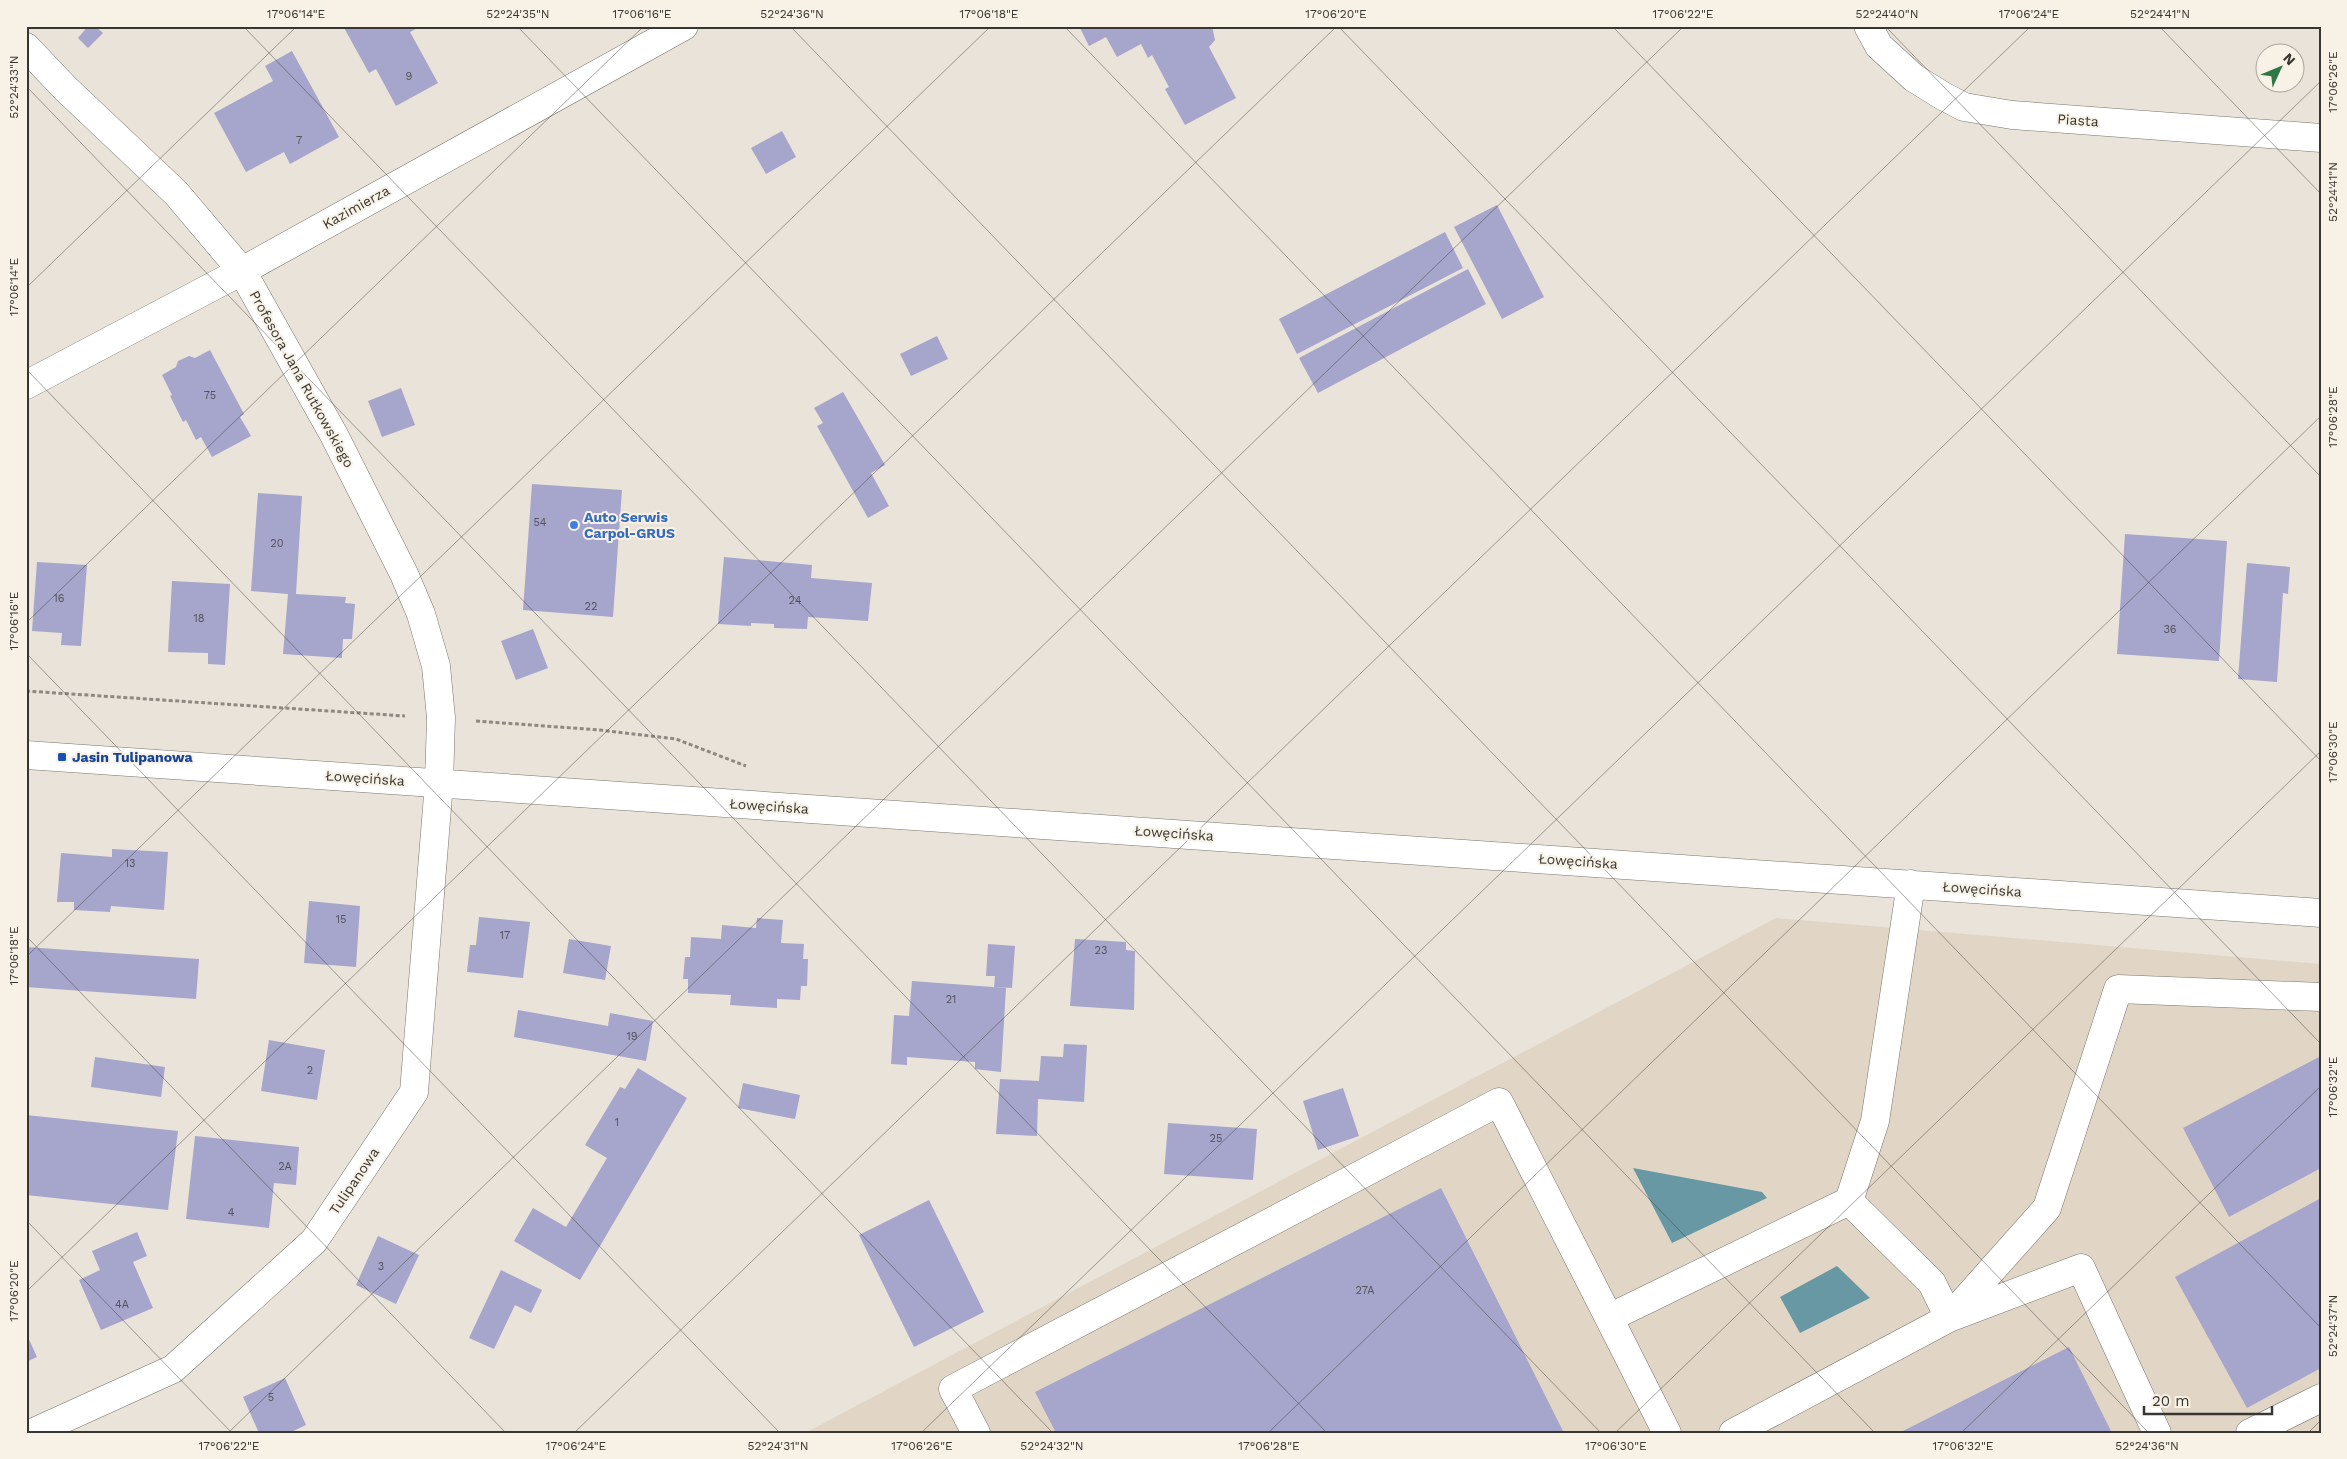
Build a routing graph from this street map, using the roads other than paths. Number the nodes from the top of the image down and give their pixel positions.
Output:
1 (684, 26) edge
2 (1868, 26) edge
3 (26, 48) edge
4 (2321, 138) edge
5 (242, 271) junction
6 (26, 385) edge
7 (26, 755) edge
8 (439, 783) junction
9 (1911, 884) junction
10 (2321, 913) edge
11 (2321, 997) edge
12 (1849, 1201) junction
13 (1609, 1318) junction
14 (1949, 1318) junction
15 (2321, 1398) edge
16 (32, 1433) edge
17 (976, 1433) edge
18 (1667, 1433) edge
19 (1733, 1433) edge
20 (2157, 1433) edge
21 (2250, 1433) edge

1 - 5 street, Kazimierza
2 - 4 street, Piasta
3 - 5 street, Profesora Jana Rutkowskiego
5 - 6 street, Kazimierza
5 - 8 street, Profesora Jana Rutkowskiego
7 - 8 street, Łowęcińska
8 - 9 street, Łowęcińska
8 - 16 street, Tulipanowa
9 - 10 street, Łowęcińska
9 - 12 street
11 - 14 street
12 - 13 street
12 - 14 street
13 - 17 street
13 - 18 street
14 - 19 street
14 - 20 street
15 - 21 street

